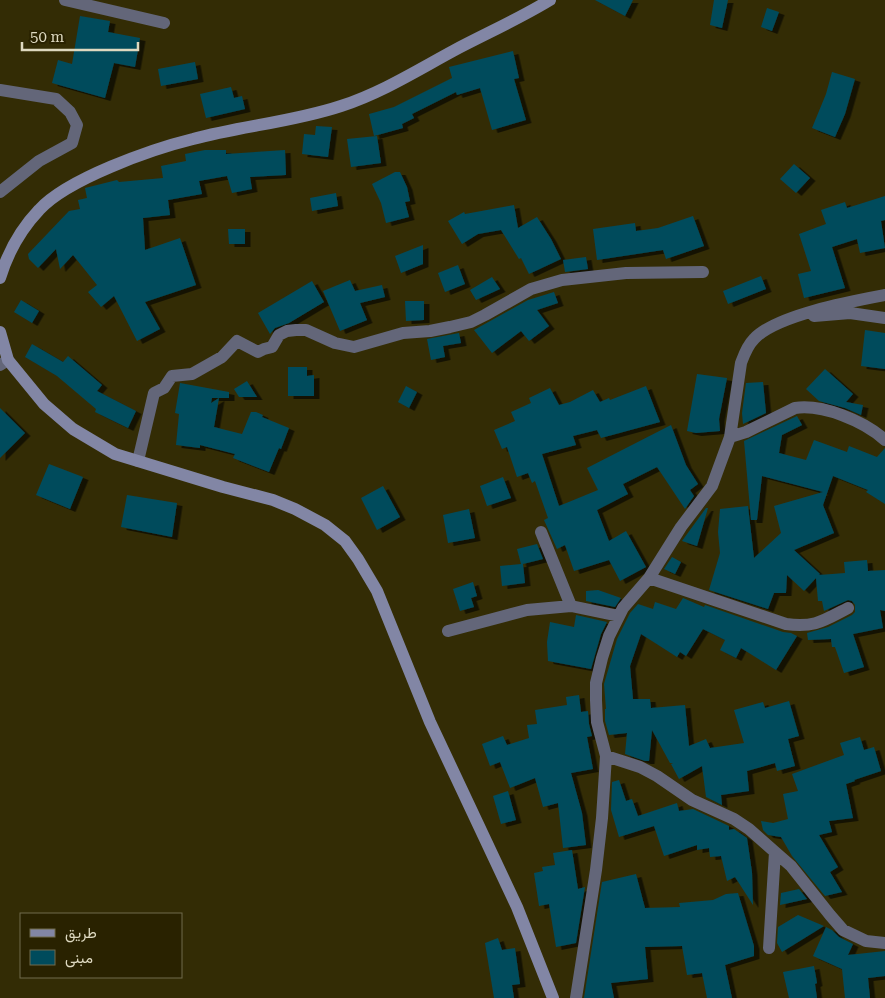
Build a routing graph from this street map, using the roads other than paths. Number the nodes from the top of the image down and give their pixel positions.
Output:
1 (65, 0) edge
2 (550, 0) edge
3 (164, 23) dead end
4 (0, 90) edge
5 (0, 192) edge
6 (703, 272) dead end
7 (0, 278) edge
8 (885, 295) edge
9 (797, 317) junction
10 (885, 318) edge
11 (0, 334) edge
12 (4, 363) edge
13 (730, 437) junction
14 (885, 440) edge
15 (138, 461) junction
16 (542, 532) dead end
17 (648, 578) junction
18 (571, 606) junction
19 (848, 608) dead end
20 (619, 616) junction
21 (448, 631) dead end
22 (606, 756) junction
23 (775, 852) junction
24 (885, 943) edge
25 (770, 948) dead end
26 (553, 998) edge
27 (576, 998) edge

1 - 3 street
2 - 7 main road
4 - 5 street
6 - 15 street
8 - 9 street
9 - 10 street
9 - 13 street
11 - 12 main road
12 - 15 main road
13 - 14 street
13 - 17 street
15 - 26 main road
16 - 18 street
17 - 19 street
17 - 20 street
18 - 20 street
18 - 21 street
20 - 22 street
22 - 23 street
22 - 27 street
23 - 24 street
23 - 25 street

